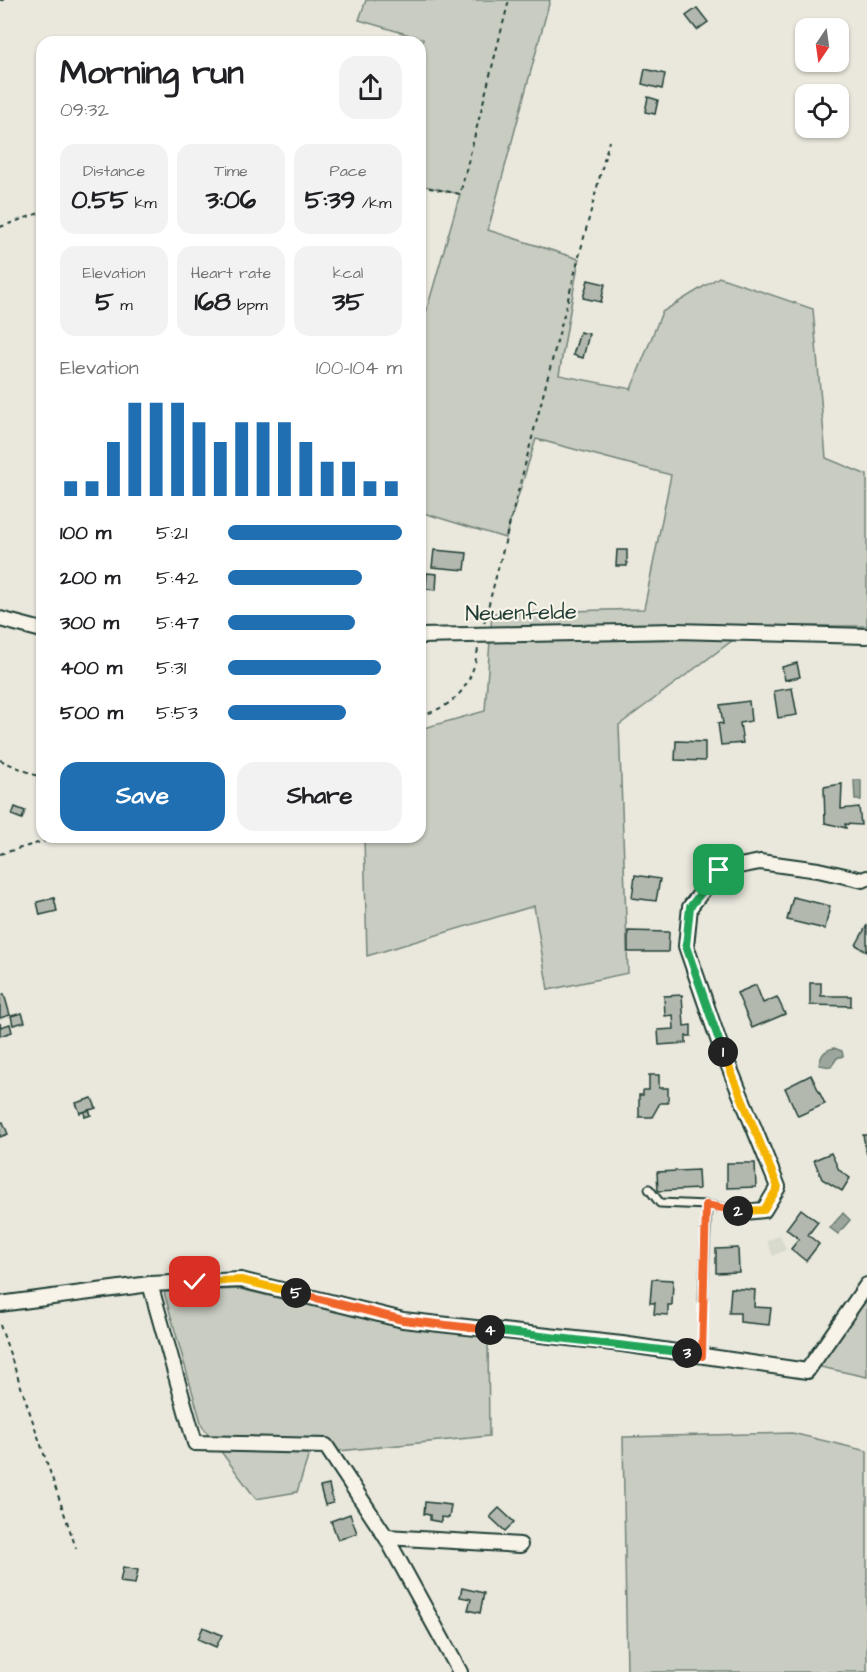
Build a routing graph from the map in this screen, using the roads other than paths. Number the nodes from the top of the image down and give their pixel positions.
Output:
1 (0, 619) edge
2 (36, 628) edge
3 (426, 636) edge
4 (867, 636) edge
5 (867, 878) edge
6 (649, 1189) dead end
7 (706, 1205) junction
8 (745, 1212) joint
9 (150, 1284) junction
10 (867, 1285) edge
11 (703, 1300) road end
12 (0, 1304) edge
13 (386, 1537) junction
14 (520, 1545) dead end
15 (460, 1672) edge

1 - 2 street
3 - 4 street, Neuenfelde
5 - 8 street
6 - 7 lane
7 - 8 lane
7 - 11 lane
9 - 10 street
9 - 12 street
9 - 13 street
13 - 14 street
13 - 15 street

